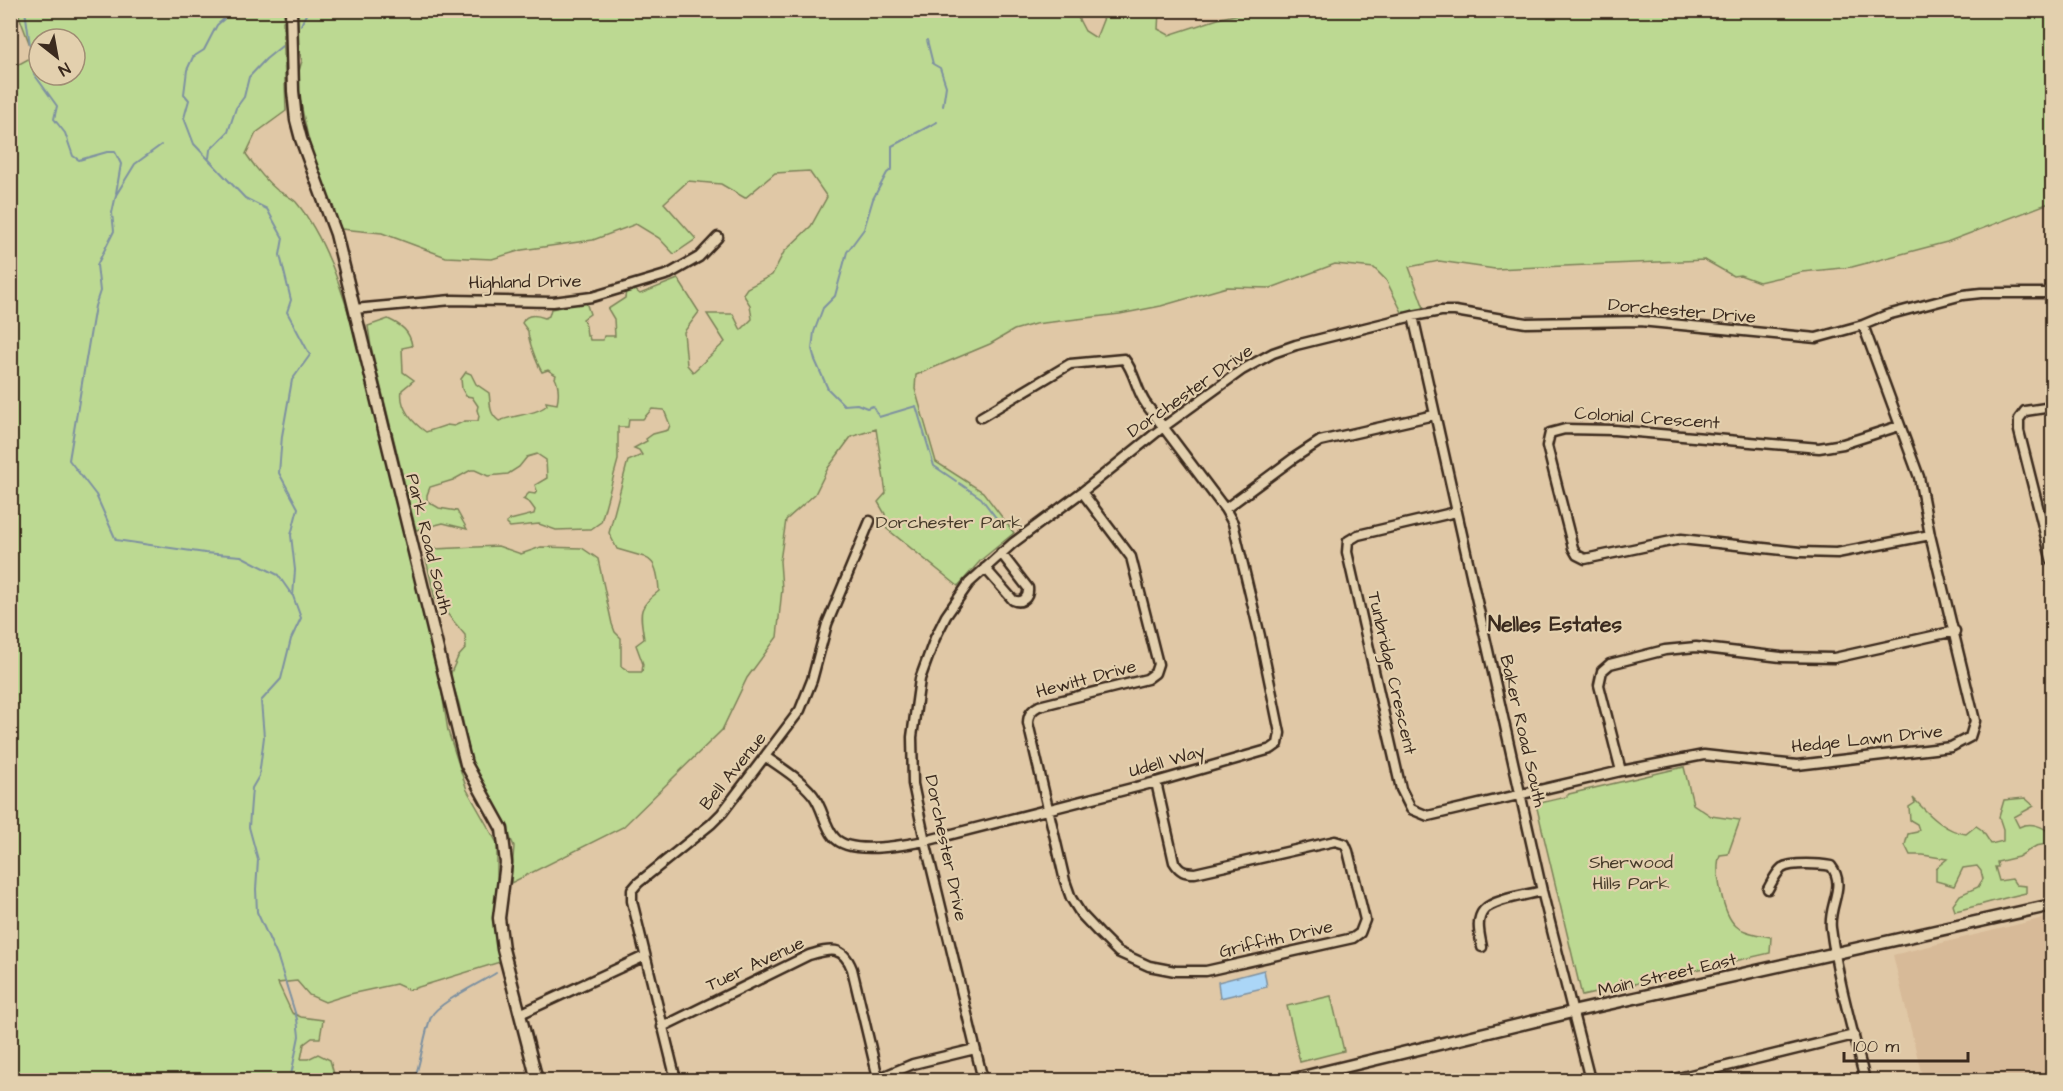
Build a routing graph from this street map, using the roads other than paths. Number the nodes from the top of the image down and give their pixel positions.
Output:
1 (291, 10) edge
2 (718, 237) dead end
3 (2052, 294) edge
4 (354, 309) junction
5 (1413, 316) junction
6 (1863, 324) junction
7 (2052, 407) edge
8 (1434, 415) junction
9 (981, 417) dead end
10 (1899, 426) junction
11 (1162, 428) junction
12 (1082, 492) junction
13 (1225, 509) junction
14 (1456, 512) junction
15 (870, 520) dead end
16 (1930, 535) junction
17 (1001, 553) junction
18 (2052, 562) edge
19 (985, 568) junction
20 (1954, 631) junction
21 (766, 757) junction
22 (1621, 771) junction
23 (1156, 782) junction
24 (1520, 795) junction
25 (1048, 810) junction
26 (925, 841) junction
27 (1768, 889) dead end
28 (1542, 891) junction
29 (2052, 905) edge
30 (1482, 947) dead end
31 (1836, 954) junction
32 (645, 956) junction
33 (1572, 1012) junction
34 (520, 1014) junction
35 (662, 1027) junction
36 (1854, 1035) junction
37 (975, 1049) junction
38 (876, 1079) edge
39 (537, 1080) edge
40 (676, 1080) edge
41 (982, 1080) edge
42 (1290, 1080) edge
43 (1590, 1080) edge
44 (1670, 1080) edge
45 (1865, 1080) edge

1 - 4 main road, Park Road South
2 - 4 street, Highland Drive
3 - 6 street, Dorchester Drive
4 - 34 main road, Park Road South
5 - 6 street, Dorchester Drive
5 - 8 street, Baker Road South
5 - 11 street, Dorchester Drive
6 - 10 street, Hedge Lawn Drive
7 - 18 street
8 - 13 street
8 - 14 street, Baker Road South
9 - 11 street, Udell Way
10 - 16 street, Hedge Lawn Drive
10 - 16 street, Colonial Crescent
11 - 12 street, Dorchester Drive
11 - 13 street, Udell Way
12 - 17 street, Dorchester Drive
12 - 25 street, Hewitt Drive
13 - 23 street, Udell Way
14 - 24 street, Baker Road South
14 - 24 street, Tunbridge Crescent
15 - 21 street, Bell Avenue
16 - 20 street, Hedge Lawn Drive
17 - 19 street, Dorchester Drive
17 - 19 street
19 - 26 street, Dorchester Drive
20 - 22 street
20 - 22 street, Hedge Lawn Drive
21 - 26 street, Udell Way
21 - 32 street, Bell Avenue
22 - 24 street, Hedge Lawn Drive
23 - 25 street, Udell Way
23 - 25 street, Griffith Drive
24 - 28 street, Baker Road South
25 - 26 street, Udell Way
26 - 37 street, Dorchester Drive
27 - 31 street
28 - 30 street
28 - 33 street, Baker Road South
29 - 31 main road, Main Street East
31 - 33 main road, Main Street East
31 - 36 street
32 - 34 street
32 - 35 street
33 - 42 main road, Main Street East
33 - 43 street, Baker Road South
34 - 39 main road, Park Road South
35 - 38 street, Tuer Avenue
35 - 40 street
36 - 44 street
36 - 45 street
37 - 38 street
37 - 41 street, Dorchester Drive

